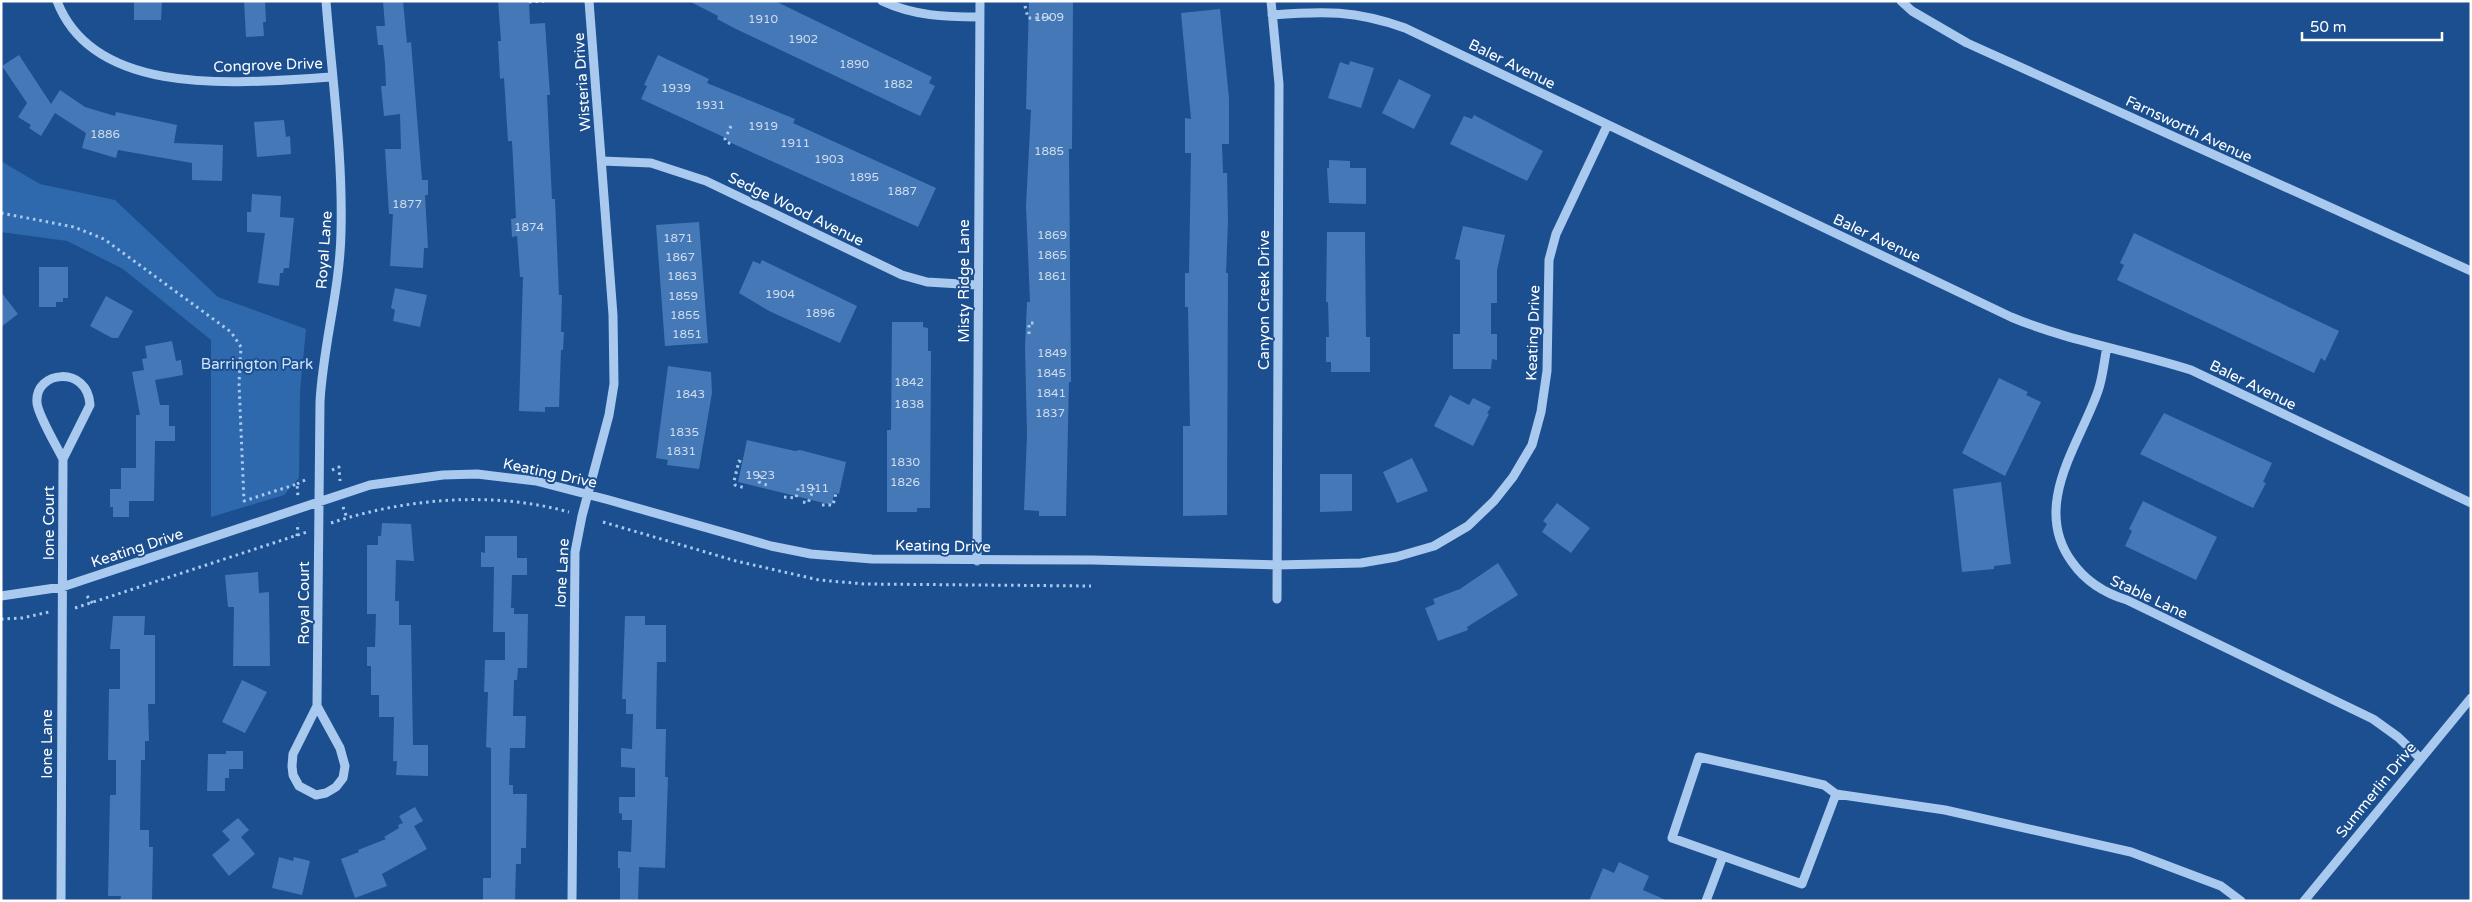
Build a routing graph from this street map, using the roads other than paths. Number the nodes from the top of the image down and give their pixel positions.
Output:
1 (57, 1) edge
2 (326, 1) edge
3 (589, 1) edge
4 (882, 1) edge
5 (980, 1) edge
6 (1270, 1) edge
7 (1901, 1) edge
8 (1272, 15) junction
9 (980, 17) junction
10 (332, 77) junction
11 (1607, 126) junction
12 (602, 161) junction
13 (2471, 271) edge
14 (977, 284) junction
15 (2107, 346) junction
16 (63, 459) junction
17 (588, 494) junction
18 (319, 500) junction
19 (2471, 503) edge
20 (977, 561) junction
21 (1277, 566) junction
22 (62, 587) junction
23 (1, 596) edge
24 (1277, 599) dead end
25 (2471, 698) edge
26 (317, 706) junction
27 (2420, 758) junction
28 (1836, 794) junction
29 (1724, 856) junction
30 (61, 901) edge
31 (572, 901) edge
32 (1706, 901) edge
33 (2241, 901) edge
34 (2304, 901) edge

1 - 10 street, Congrove Drive
2 - 10 street, Royal Lane
3 - 12 street, Wisteria Drive
4 - 9 street
5 - 9 street, Misty Ridge Lane
6 - 8 street, Canyon Creek Drive
7 - 13 street, Farnsworth Avenue
8 - 11 street, Baler Avenue
8 - 21 street, Canyon Creek Drive
9 - 14 street, Misty Ridge Lane
10 - 18 street, Royal Lane
11 - 15 street, Baler Avenue
11 - 21 street, Keating Drive
12 - 14 street, Sedge Wood Avenue
12 - 17 street, Ione Lane
14 - 20 street, Misty Ridge Lane
15 - 19 street, Baler Avenue
15 - 27 street, Stable Lane
16 - 16 street, Ione Court
16 - 22 street, Ione Court
17 - 18 street, Keating Drive
17 - 20 street, Keating Drive
17 - 31 street, Ione Lane
18 - 22 street, Keating Drive
18 - 26 street, Royal Court
20 - 21 street, Keating Drive
21 - 24 street, Canyon Creek Drive
22 - 23 street, Keating Drive
22 - 30 street, Ione Lane
25 - 27 street, Summerlin Drive
26 - 26 street, Royal Court
27 - 34 street, Summerlin Drive
28 - 29 street
28 - 29 street
28 - 33 street
29 - 32 street

